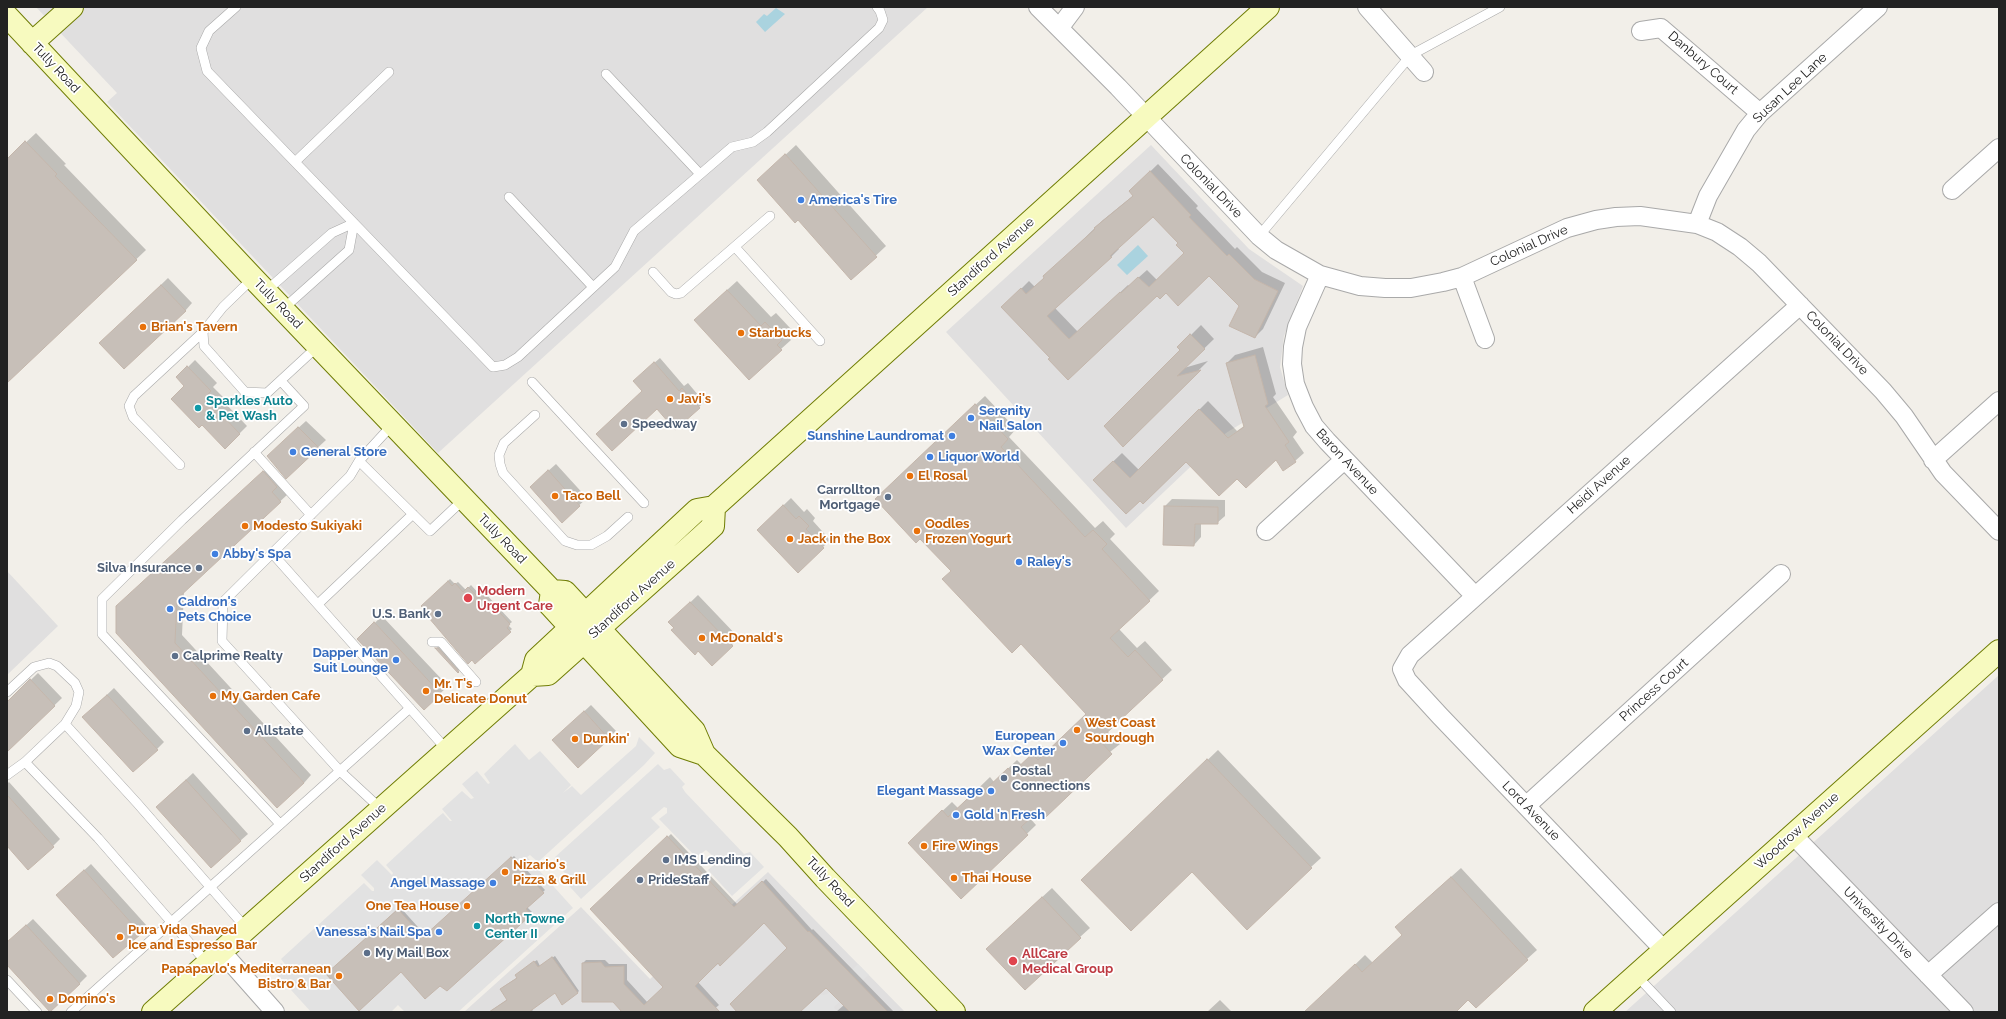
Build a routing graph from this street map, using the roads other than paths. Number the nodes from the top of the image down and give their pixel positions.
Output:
1 (72, 7) edge
2 (236, 7) edge
3 (877, 7) edge
4 (1038, 7) edge
5 (1075, 7) edge
6 (1268, 7) edge
7 (1367, 7) edge
8 (1500, 7) edge
9 (1878, 7) edge
10 (7, 16) edge
11 (1060, 27) junction
12 (1641, 31) dead end
13 (32, 43) junction
14 (1411, 55) junction
15 (389, 72) dead end
16 (1424, 72) dead end
17 (606, 74) dead end
18 (1760, 113) junction
19 (1145, 117) junction
20 (1999, 148) edge
21 (295, 162) junction
22 (700, 174) junction
23 (1952, 190) dead end
24 (509, 196) dead end
25 (770, 216) dead end
26 (354, 223) junction
27 (1697, 224) junction
28 (1259, 236) junction
29 (735, 246) junction
30 (653, 272) dead end
31 (1320, 275) junction
32 (1462, 277) junction
33 (259, 285) junction
34 (593, 287) junction
35 (1800, 305) junction
36 (283, 309) junction
37 (203, 332) junction
38 (1485, 339) dead end
39 (820, 341) dead end
40 (318, 346) junction
41 (280, 381) junction
42 (532, 382) dead end
43 (1999, 401) edge
44 (534, 415) dead end
45 (393, 424) junction
46 (254, 452) junction
47 (1344, 460) junction
48 (1933, 460) junction
49 (359, 461) junction
50 (180, 465) dead end
51 (464, 499) junction
52 (644, 503) dead end
53 (413, 514) junction
54 (311, 515) junction
55 (628, 517) dead end
56 (1266, 531) dead end
57 (1999, 531) edge
58 (272, 553) junction
59 (1781, 574) dead end
60 (1475, 596) junction
61 (318, 604) junction
62 (584, 628) junction
63 (432, 642) dead end
64 (1999, 651) edge
65 (1402, 669) joint
66 (476, 682) dead end
67 (7, 692) edge
68 (410, 708) junction
69 (65, 724) junction
70 (448, 750) junction
71 (25, 762) junction
72 (340, 771) junction
73 (7, 775) edge
74 (1526, 806) junction
75 (381, 809) junction
76 (280, 824) junction
77 (1792, 834) junction
78 (211, 887) junction
79 (1999, 912) edge
80 (172, 922) junction
81 (246, 928) junction
82 (1664, 950) junction
83 (214, 957) junction
84 (1636, 975) junction
85 (1928, 975) junction
86 (7, 980) edge
87 (37, 1012) edge
88 (71, 1012) edge
89 (153, 1012) edge
90 (275, 1012) edge
91 (954, 1012) edge
92 (1595, 1012) edge
93 (1671, 1012) edge
94 (1964, 1012) edge

1 - 13 main road
2 - 21 lane
3 - 22 lane
4 - 11 street, Colonial Drive
5 - 11 street
6 - 19 main road, Standiford Avenue
7 - 14 street
8 - 14 lane
9 - 18 street, Susan Lee Lane
10 - 13 main road, Tully Road
11 - 19 street, Colonial Drive
12 - 18 street, Danbury Court
13 - 33 main road, Tully Road
14 - 16 street
14 - 28 lane
15 - 21 lane
17 - 22 lane
18 - 27 street, Susan Lee Lane
19 - 28 street, Colonial Drive
19 - 62 main road, Standiford Avenue
20 - 23 street
21 - 26 lane
22 - 34 lane
24 - 34 lane
25 - 29 lane
26 - 33 lane
26 - 34 lane
26 - 36 lane
27 - 32 street, Colonial Drive
27 - 35 street, Colonial Drive
28 - 31 street, Colonial Drive
29 - 30 lane
29 - 39 lane
31 - 32 street, Colonial Drive
31 - 47 street, Baron Avenue
32 - 38 street
33 - 36 main road, Tully Road
33 - 37 lane
35 - 48 street, Colonial Drive
35 - 60 street, Heidi Avenue
36 - 40 main road, Tully Road
37 - 41 lane
37 - 50 lane
40 - 41 lane
40 - 45 main road, Tully Road
41 - 46 lane
42 - 52 lane
43 - 48 street
44 - 55 lane
45 - 49 lane
45 - 51 main road, Tully Road
46 - 54 lane
46 - 76 lane
47 - 56 street
47 - 60 street, Baron Avenue
48 - 57 street, Colonial Drive
49 - 53 lane
49 - 54 lane
51 - 53 lane
51 - 62 main road, Tully Road
53 - 61 lane
54 - 58 lane
58 - 61 lane
58 - 72 lane
59 - 74 street, Princess Court
60 - 65 street, Heidi Avenue
61 - 68 lane
62 - 70 main road, Standiford Avenue
62 - 91 main road, Tully Road
63 - 66 lane
64 - 77 main road, Woodrow Avenue
65 - 74 street, Lord Avenue
67 - 69 lane
68 - 70 lane
68 - 72 lane
69 - 71 lane
69 - 78 lane
70 - 75 main road, Standiford Avenue
71 - 73 lane
71 - 80 lane
72 - 75 lane
72 - 76 lane
74 - 82 street, Lord Avenue
75 - 81 main road, Standiford Avenue
76 - 78 lane
77 - 82 main road, Woodrow Avenue
77 - 85 street, University Drive
78 - 80 lane
78 - 81 lane
79 - 85 street
80 - 83 lane
80 - 88 lane
81 - 83 main road, Standiford Avenue
82 - 84 main road, Woodrow Avenue
83 - 89 main road, Standiford Avenue
83 - 90 street
84 - 92 main road, Woodrow Avenue
84 - 93 lane
85 - 94 street, University Drive
86 - 87 lane

